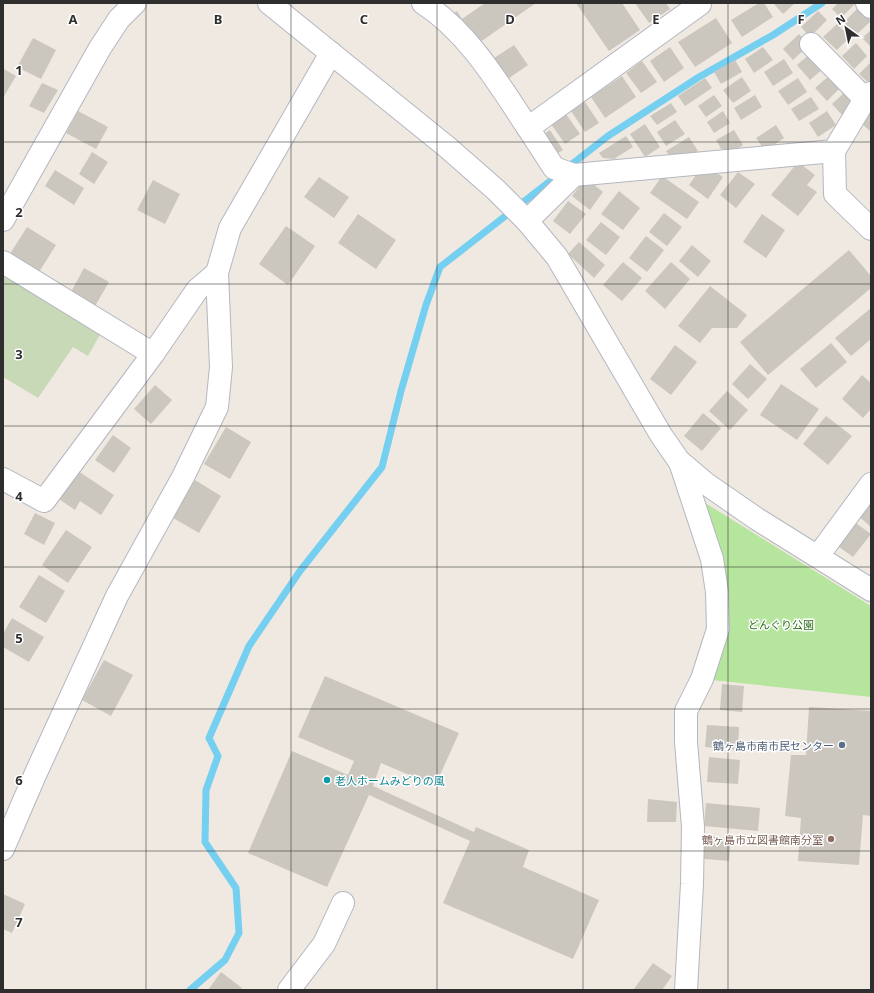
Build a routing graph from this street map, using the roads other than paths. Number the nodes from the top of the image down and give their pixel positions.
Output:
1 (134, 3) edge
2 (270, 3) edge
3 (424, 3) edge
4 (700, 3) edge
5 (867, 3) edge
6 (871, 7) edge
7 (811, 44) dead end
8 (331, 53) junction
9 (868, 96) edge
10 (528, 128) junction
11 (834, 151) junction
12 (574, 175) junction
13 (3, 220) edge
14 (527, 221) junction
15 (871, 229) edge
16 (3, 262) edge
17 (217, 273) junction
18 (153, 354) junction
19 (679, 461) junction
20 (3, 479) edge
21 (871, 484) edge
22 (818, 556) junction
23 (871, 590) edge
24 (3, 849) edge
25 (343, 903) dead end
26 (289, 990) edge
27 (686, 990) edge

1 - 13 street
2 - 8 street
3 - 10 street
4 - 10 street
5 - 6 street
7 - 9 street
8 - 14 street
8 - 17 street
9 - 11 street
10 - 12 street
11 - 12 street
11 - 15 street
12 - 14 street
14 - 19 street
16 - 18 street
17 - 18 street
17 - 24 street
18 - 20 street
19 - 22 street
19 - 27 street
21 - 22 street
22 - 23 street
25 - 26 street

